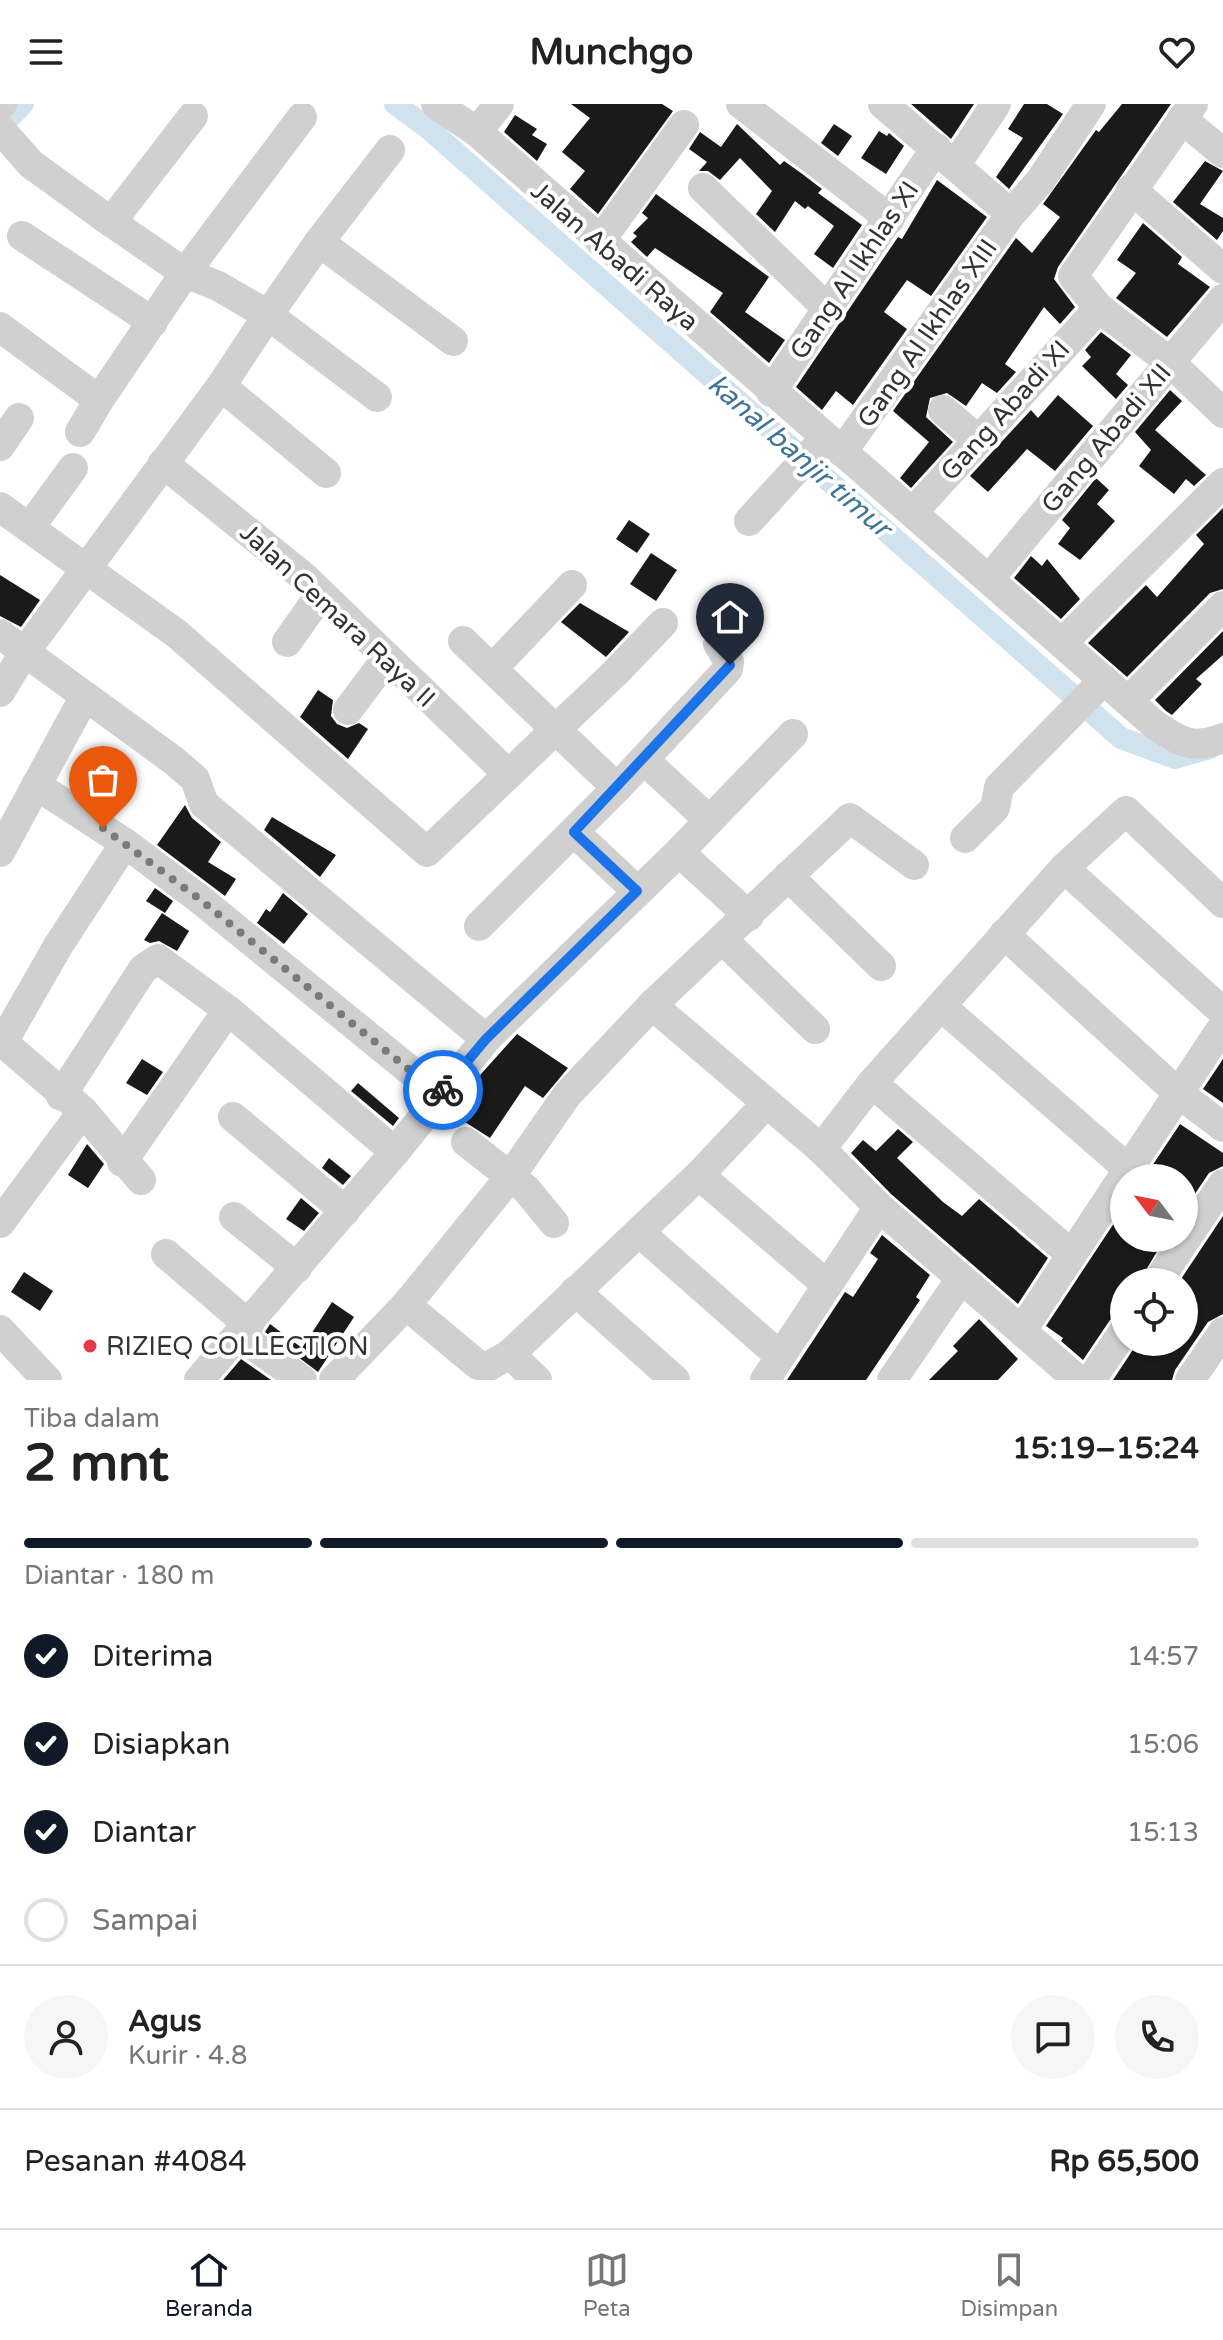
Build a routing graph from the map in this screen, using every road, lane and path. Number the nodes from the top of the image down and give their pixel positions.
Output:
1 (436, 104) edge
2 (499, 104) edge
3 (741, 104) edge
4 (996, 104) edge
5 (1091, 104) edge
6 (886, 105) edge
7 (1188, 111) edge
8 (193, 116) dead end
9 (302, 117) dead end
10 (684, 125) dead end
11 (477, 132) junction
12 (9, 140) edge
13 (390, 150) dead end
14 (1223, 153) edge
15 (946, 157) junction
16 (703, 188) dead end
17 (1131, 189) junction
18 (1011, 214) junction
19 (890, 219) junction
20 (111, 222) junction
21 (22, 236) dead end
22 (600, 241) junction
23 (319, 242) junction
24 (1223, 269) edge
25 (185, 273) junction
26 (1223, 299) edge
27 (827, 308) junction
28 (1099, 308) junction
29 (268, 315) junction
30 (153, 322) junction
31 (0, 327) edge
32 (453, 341) dead end
33 (1170, 362) junction
34 (221, 386) junction
35 (771, 392) junction
36 (377, 397) dead end
37 (99, 400) junction
38 (943, 410) dead end
39 (1223, 413) edge
40 (19, 418) dead end
41 (80, 432) dead end
42 (978, 440) junction
43 (0, 446) edge
44 (819, 454) junction
45 (163, 463) junction
46 (73, 468) dead end
47 (326, 473) dead end
48 (1223, 483) edge
49 (0, 507) edge
50 (913, 512) junction
51 (749, 521) dead end
52 (30, 527) junction
53 (87, 568) junction
54 (989, 579) junction
55 (572, 585) dead end
56 (321, 594) junction
57 (1223, 606) edge
58 (736, 622) dead end
59 (663, 623) dead end
60 (0, 634) edge
61 (463, 641) dead end
62 (287, 642) dead end
63 (1062, 643) junction
64 (24, 653) junction
65 (387, 658) junction
66 (493, 668) junction
67 (1098, 685) junction
68 (0, 692) edge
69 (85, 696) junction
70 (1128, 701) junction
71 (348, 710) dead end
72 (555, 730) junction
73 (793, 734) dead end
74 (1223, 738) edge
75 (644, 760) junction
76 (508, 774) junction
77 (36, 785) junction
78 (617, 788) junction
79 (709, 820) junction
80 (574, 832) junction
81 (965, 838) dead end
82 (125, 843) junction
83 (0, 852) edge
84 (679, 852) junction
85 (914, 865) dead end
86 (1064, 868) junction
87 (788, 876) junction
88 (637, 891) junction
89 (1223, 903) edge
90 (749, 916) junction
91 (479, 926) dead end
92 (1004, 934) junction
93 (723, 940) junction
94 (881, 966) dead end
95 (652, 1005) junction
96 (942, 1007) junction
97 (228, 1010) junction
98 (1223, 1012) edge
99 (1223, 1026) edge
100 (815, 1029) dead end
101 (486, 1039) junction
102 (1, 1041) edge
103 (872, 1083) junction
104 (1177, 1092) junction
105 (439, 1094) junction
106 (72, 1104) junction
107 (765, 1105) junction
108 (233, 1117) dead end
109 (1223, 1127) edge
110 (466, 1142) dead end
111 (821, 1149) junction
112 (395, 1152) junction
113 (1122, 1164) edge
114 (1130, 1164) edge
115 (699, 1175) junction
116 (510, 1177) junction
117 (1223, 1184) edge
118 (1110, 1194) edge
119 (879, 1207) junction
120 (345, 1211) junction
121 (234, 1217) dead end
122 (0, 1223) edge
123 (554, 1223) dead end
124 (639, 1232) junction
125 (166, 1254) dead end
126 (1071, 1254) junction
127 (297, 1268) junction
128 (1166, 1268) edge
129 (960, 1280) junction
130 (827, 1285) junction
131 (575, 1291) junction
132 (406, 1305) junction
133 (0, 1330) edge
134 (1022, 1330) junction
135 (244, 1331) junction
136 (1223, 1332) edge
137 (1110, 1352) edge
138 (493, 1367) edge
139 (773, 1368) edge
140 (47, 1380) edge
141 (199, 1380) edge
142 (302, 1380) edge
143 (334, 1380) edge
144 (537, 1380) edge
145 (675, 1380) edge
146 (892, 1380) edge
147 (1078, 1380) edge
148 (1091, 1380) edge
149 (1190, 1380) edge

1 - 11 street, Jalan Abadi Raya
2 - 11 street
3 - 19 street
4 - 15 street, Gang Al Ikhlas XI
5 - 18 street, Gang Al Ikhlas XIII
6 - 15 street
7 - 14 street
7 - 17 street
8 - 20 street
9 - 25 street
10 - 22 street
11 - 22 street, Jalan Abadi Raya
12 - 20 street
13 - 23 street
15 - 18 street
15 - 19 street, Gang Al Ikhlas XI
16 - 27 street
17 - 24 street
17 - 28 street
18 - 44 street, Gang Al Ikhlas XIII
19 - 27 street, Gang Al Ikhlas XI
20 - 25 street
21 - 30 street
22 - 35 street, Jalan Abadi Raya
23 - 29 street
23 - 32 street
25 - 29 street
25 - 30 street
26 - 33 street, Gang Abadi XII
27 - 35 street, Gang Al Ikhlas XI
28 - 33 street
28 - 42 street, Gang Abadi XI
29 - 34 street
29 - 36 street
30 - 37 street
31 - 37 street
33 - 39 street
33 - 54 street, Gang Abadi XII
34 - 45 street
34 - 47 street
35 - 44 street, Jalan Abadi Raya
37 - 41 street
38 - 42 street
40 - 43 street
42 - 50 street, Gang Abadi XI
44 - 50 street, Jalan Abadi Raya
44 - 51 street, Gang Al Ikhlas XIII
45 - 53 street
45 - 56 street, Jalan Cemara Raya II
46 - 52 street
48 - 63 street
49 - 52 street
50 - 54 street, Jalan Abadi Raya
52 - 53 street
53 - 64 street
53 - 76 street
54 - 63 street, Jalan Abadi Raya
55 - 66 street
56 - 62 street
56 - 65 street, Jalan Cemara Raya II
57 - 70 street
58 - 75 street
59 - 72 street
60 - 64 street
61 - 66 street
63 - 67 street, Jalan Abadi Raya
64 - 68 street
64 - 69 street
65 - 71 street
65 - 76 street, Jalan Cemara Raya II
66 - 72 street
67 - 70 street, Jalan Abadi Raya
67 - 81 street
69 - 77 street
69 - 101 street
70 - 74 street, Jalan Abadi Raya
72 - 76 street
72 - 78 street
73 - 79 street
75 - 78 street
75 - 79 street
77 - 82 street
77 - 83 street
78 - 80 street
79 - 84 street
80 - 88 street
80 - 91 street
82 - 102 street
82 - 105 street
84 - 88 street
84 - 90 street
85 - 87 street
86 - 89 street
86 - 92 street
86 - 98 street
87 - 90 street
87 - 94 street
88 - 101 street
90 - 93 street
92 - 96 street
92 - 104 street
93 - 95 street
93 - 100 street
95 - 107 street
95 - 116 street
96 - 103 street
96 - 113 street
97 - 106 street
97 - 106 street
97 - 112 street
99 - 104 street
101 - 105 street
102 - 106 street
103 - 111 street
103 - 126 street
104 - 109 street
104 - 114 street
105 - 112 street
106 - 122 street
107 - 111 street
107 - 115 street
108 - 120 street
110 - 116 street
111 - 119 street
112 - 120 street
115 - 124 street
115 - 130 street
116 - 123 street
116 - 132 street
117 - 128 street
118 - 126 street
119 - 129 street
119 - 130 street
120 - 127 street
121 - 127 street
124 - 131 street
124 - 139 street
125 - 135 street
126 - 134 street
127 - 135 street
129 - 134 street
129 - 146 street
130 - 139 street
131 - 138 street
131 - 145 street
132 - 138 street
132 - 143 street
133 - 140 street
134 - 147 street
135 - 141 street
135 - 142 street
136 - 149 street
137 - 148 street
138 - 144 street

